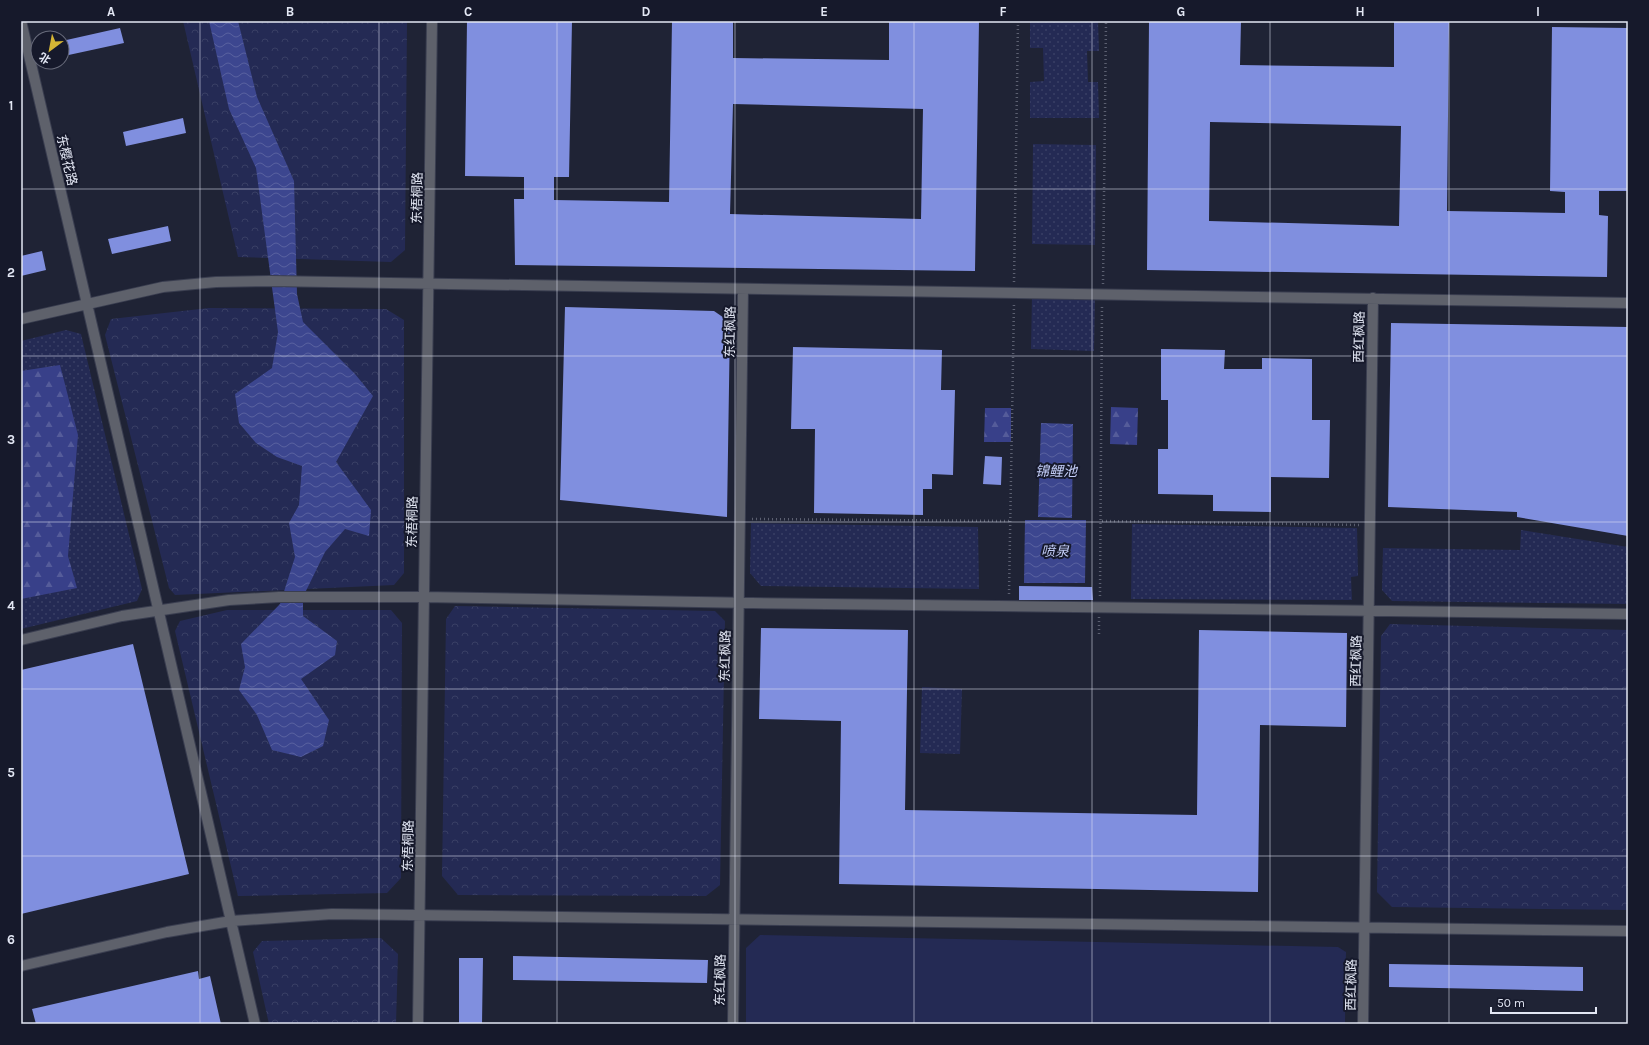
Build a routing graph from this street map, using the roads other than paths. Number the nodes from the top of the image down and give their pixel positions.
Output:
1 (432, 21) edge
2 (21, 22) edge
3 (429, 285) junction
4 (743, 289) junction
5 (1373, 298) junction
6 (1628, 303) edge
7 (87, 304) junction
8 (21, 319) edge
9 (423, 597) junction
10 (738, 603) junction
11 (160, 610) junction
12 (1369, 611) junction
13 (1628, 614) edge
14 (21, 640) edge
15 (420, 914) junction
16 (734, 919) junction
17 (231, 921) junction
18 (1365, 928) junction
19 (1628, 932) edge
20 (21, 966) edge
21 (255, 1024) edge
22 (418, 1024) edge
23 (733, 1024) edge
24 (1364, 1024) edge

1 - 3 street, 东梧桐路
2 - 7 street, 东樱花路
3 - 4 street
3 - 7 street
3 - 9 street, 东梧桐路
4 - 5 street
4 - 10 street, 东红枫路
5 - 6 street
5 - 12 street, 西红枫路
7 - 8 street
7 - 11 street, 东樱花路
9 - 10 street
9 - 11 street
9 - 15 street, 东梧桐路
10 - 12 street
10 - 16 street, 东红枫路
11 - 14 street
11 - 17 street, 东樱花路
12 - 13 street
12 - 18 street, 西红枫路
15 - 16 street
15 - 17 street
15 - 22 street, 东梧桐路
16 - 18 street
16 - 23 street, 东红枫路
17 - 20 street
17 - 21 street, 东樱花路
18 - 19 street
18 - 24 street, 西红枫路

